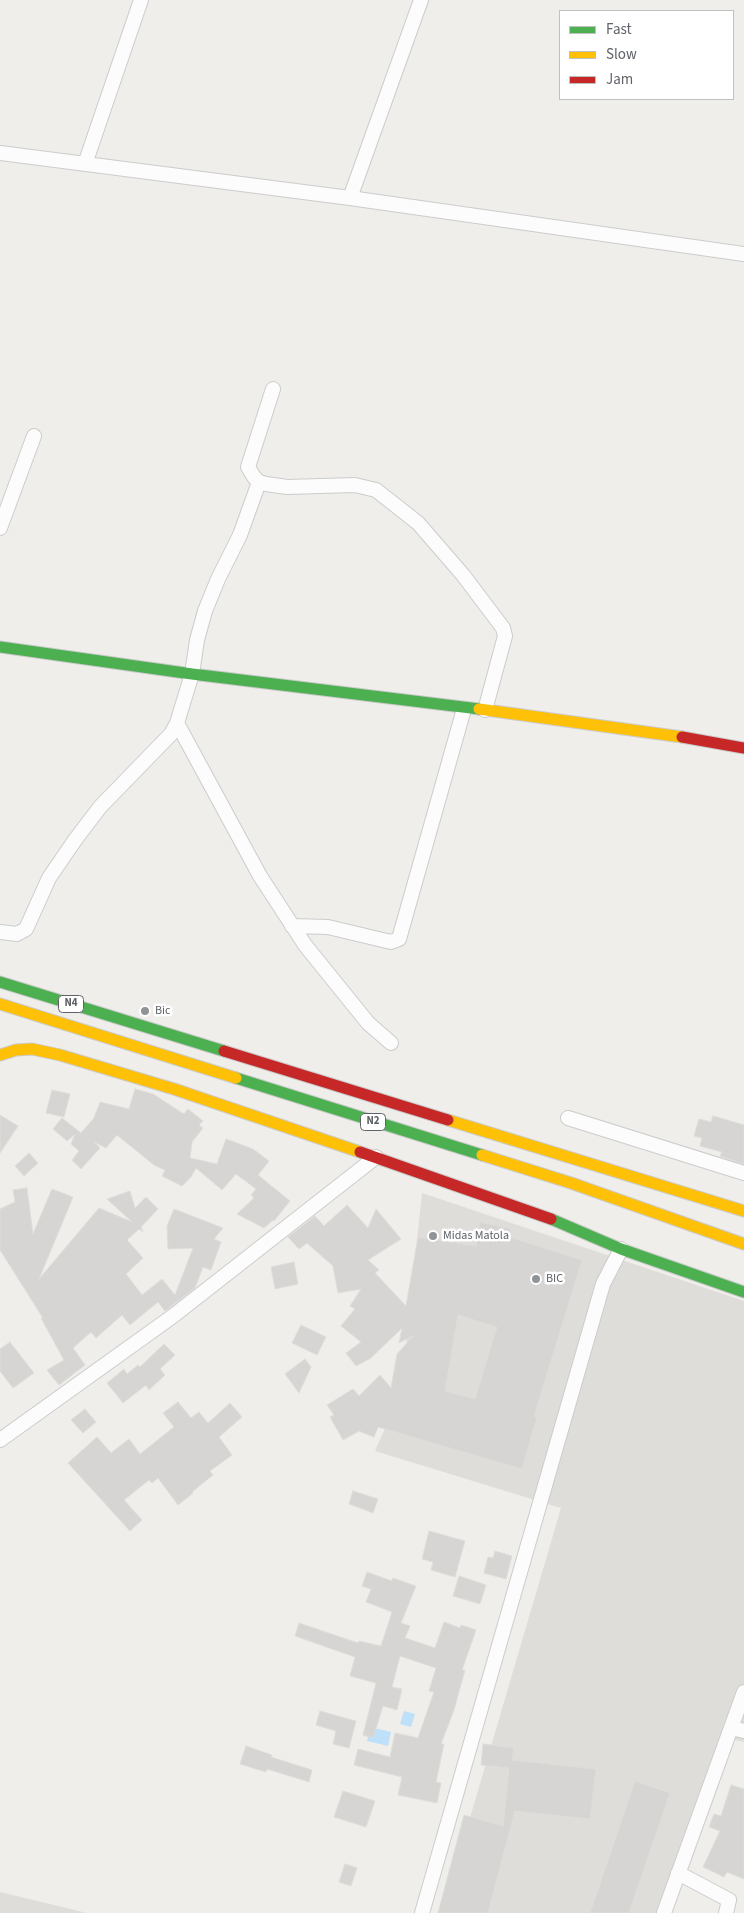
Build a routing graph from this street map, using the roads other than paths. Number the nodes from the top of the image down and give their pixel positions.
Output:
1 (141, 0) edge
2 (421, 0) edge
3 (0, 153) edge
4 (86, 164) junction
5 (350, 198) junction
6 (744, 254) edge
7 (273, 389) dead end
8 (34, 436) dead end
9 (259, 482) junction
10 (0, 528) edge
11 (0, 647) edge
12 (192, 674) junction
13 (464, 708) junction
14 (485, 710) junction
15 (177, 723) junction
16 (744, 748) edge
17 (292, 926) junction
18 (0, 932) edge
19 (0, 982) edge
20 (0, 1004) edge
21 (142, 1026) joint
22 (391, 1043) dead end
23 (0, 1054) edge
24 (568, 1118) dead end
25 (376, 1157) junction
26 (744, 1173) edge
27 (744, 1211) edge
28 (744, 1244) edge
29 (620, 1248) junction
30 (744, 1292) edge
31 (0, 1440) edge
32 (744, 1692) edge
33 (738, 1729) edge
34 (678, 1874) junction
35 (422, 1913) edge
36 (664, 1913) edge
37 (726, 1913) edge

1 - 4 street
2 - 5 street
3 - 4 street
4 - 5 street
5 - 6 street
7 - 9 street
8 - 10 street
9 - 12 street
9 - 14 street
11 - 12 main road
12 - 13 main road
12 - 15 street
13 - 14 main road
13 - 17 street
14 - 16 main road
15 - 17 street
15 - 18 street
17 - 22 street
19 - 21 main road, N4
20 - 28 main road, N2
21 - 27 main road, N2
23 - 25 main road
24 - 26 street
25 - 29 main road
25 - 31 street
29 - 30 main road
29 - 35 street
32 - 33 street
33 - 34 street
34 - 36 street
34 - 37 street

